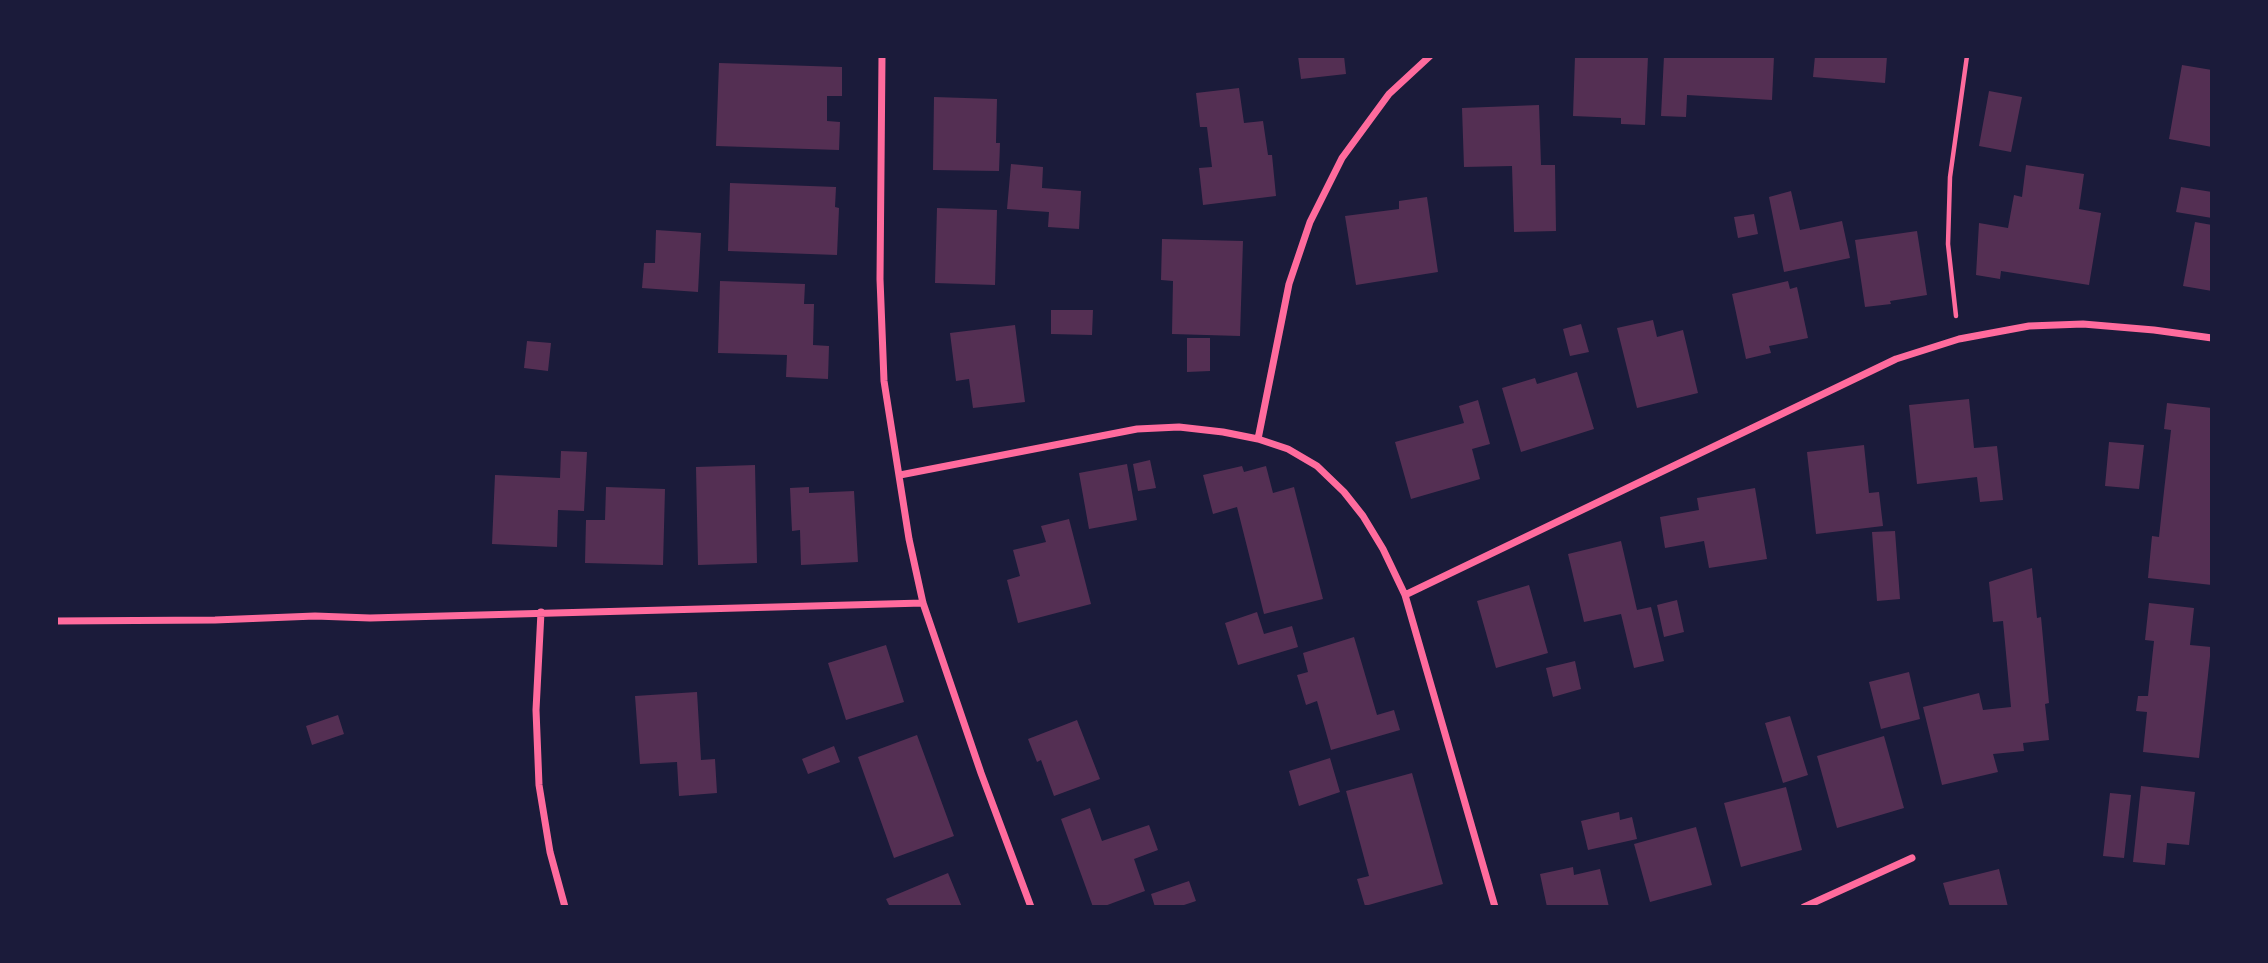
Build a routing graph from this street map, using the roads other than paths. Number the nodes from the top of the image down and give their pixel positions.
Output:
1 (882, 56) edge
2 (1430, 56) edge
3 (2212, 338) edge
4 (1258, 439) junction
5 (900, 475) junction
6 (1405, 595) junction
7 (923, 603) junction
8 (541, 612) junction
9 (56, 621) edge
10 (1912, 858) dead end
11 (565, 907) edge
12 (1031, 907) edge
13 (1495, 907) edge
14 (1804, 907) edge

1 - 5 street
2 - 4 street
3 - 6 street
4 - 5 street
4 - 6 street
5 - 7 street
6 - 13 street
7 - 8 street
7 - 12 street
8 - 9 street
8 - 11 street
10 - 14 street

